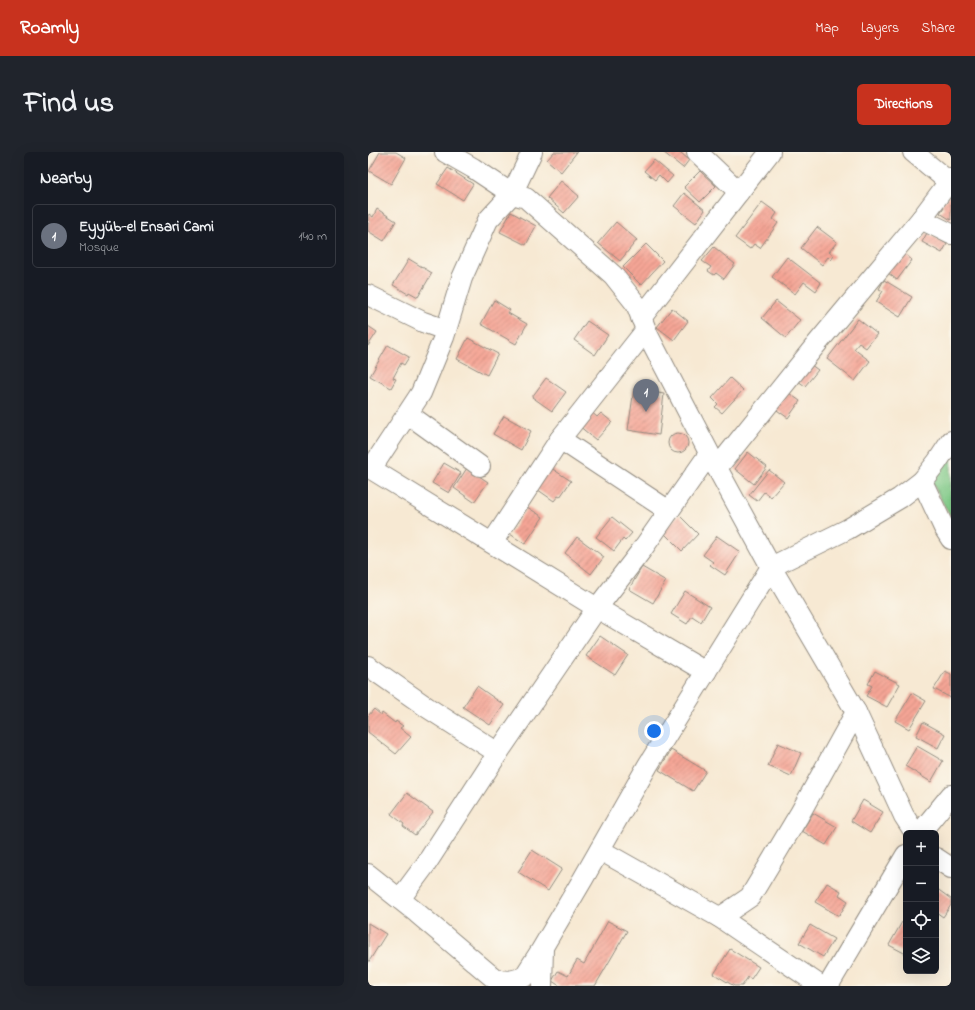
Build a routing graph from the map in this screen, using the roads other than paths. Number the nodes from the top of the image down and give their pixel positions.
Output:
1 (445, 152) edge
2 (532, 152) edge
3 (697, 152) edge
4 (770, 152) edge
5 (913, 152) edge
6 (950, 181) edge
7 (739, 192) junction
8 (512, 194) junction
9 (921, 219) junction
10 (951, 234) edge
11 (368, 295) edge
12 (644, 324) junction
13 (446, 330) junction
14 (408, 414) junction
15 (560, 439) junction
16 (951, 441) edge
17 (713, 461) junction
18 (480, 466) dead end
19 (370, 468) edge
20 (922, 480) junction
21 (669, 511) junction
22 (951, 539) edge
23 (492, 544) junction
24 (771, 567) junction
25 (597, 608) junction
26 (368, 666) edge
27 (706, 672) junction
28 (856, 712) junction
29 (498, 753) junction
30 (951, 794) edge
31 (913, 830) edge
32 (922, 830) edge
33 (600, 850) junction
34 (903, 860) edge
35 (939, 860) edge
36 (951, 868) edge
37 (368, 874) edge
38 (400, 899) junction
39 (719, 917) junction
40 (543, 948) junction
41 (542, 986) edge
42 (821, 986) edge
43 (828, 986) edge

1 - 8 street
2 - 8 street
3 - 7 street
4 - 7 street
5 - 6 street
6 - 9 street
7 - 12 street
8 - 12 street
8 - 13 street
9 - 10 street
9 - 17 street
11 - 13 street
12 - 15 street
12 - 17 street
13 - 14 street
14 - 18 street
14 - 19 street
15 - 21 street
15 - 23 street
16 - 20 street
17 - 21 street
17 - 24 street
19 - 23 street
20 - 22 street
20 - 24 street
21 - 25 street
23 - 25 street
24 - 27 street
24 - 28 street
25 - 27 street
25 - 29 street
26 - 29 street
27 - 33 street
28 - 31 street
28 - 39 street
29 - 38 street
30 - 32 street
33 - 39 street
33 - 40 street
34 - 43 street
35 - 36 street
37 - 38 street
38 - 40 street
39 - 42 street
40 - 41 street

